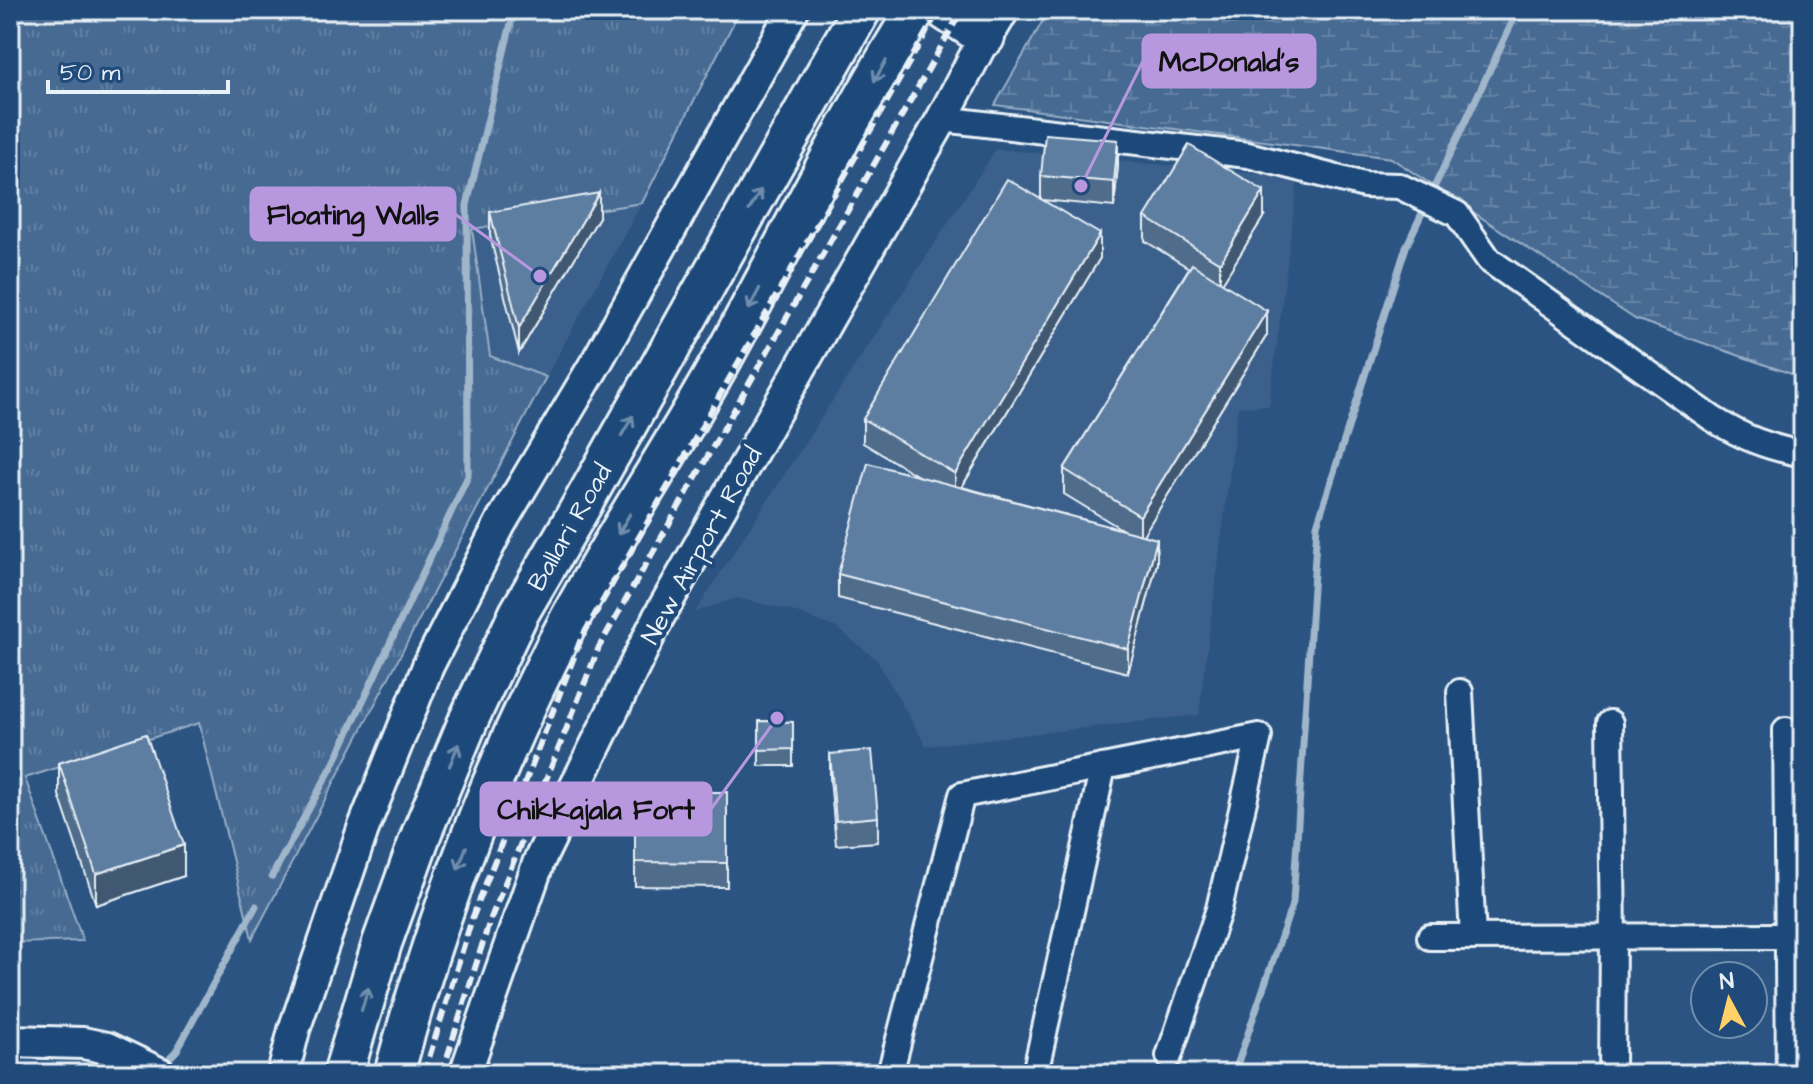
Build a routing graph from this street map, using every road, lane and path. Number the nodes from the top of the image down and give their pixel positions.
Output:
1 (793, 10) edge
2 (861, 10) edge
3 (916, 10) edge
4 (944, 10) edge
5 (993, 24) edge
6 (942, 119) junction
7 (1803, 454) edge
8 (1460, 692) dead end
9 (1610, 723) dead end
10 (1786, 730) dead end
11 (1103, 767) junction
12 (1613, 936) junction
13 (1796, 936) edge
14 (1430, 937) dead end
15 (1473, 937) junction
16 (10, 1041) edge
17 (1169, 1056) dead end
18 (1036, 1069) dead end
19 (156, 1071) edge
20 (283, 1074) edge
21 (343, 1074) edge
22 (394, 1074) edge
23 (465, 1074) edge
24 (890, 1074) edge
25 (1612, 1074) edge
26 (1789, 1074) edge

1 - 20 street
21 -> 2 highway, Ballari Road
3 -> 22 highway, Ballari Road
4 - 5 highway
5 - 6 street, New Airport Road
6 - 7 street
6 - 23 street, New Airport Road
8 - 15 street
9 - 12 street
10 - 13 street
11 - 17 street
11 - 18 street
11 - 24 street
12 - 13 street
12 - 15 street
12 - 25 street
13 - 26 street
14 - 15 street
16 - 19 street

